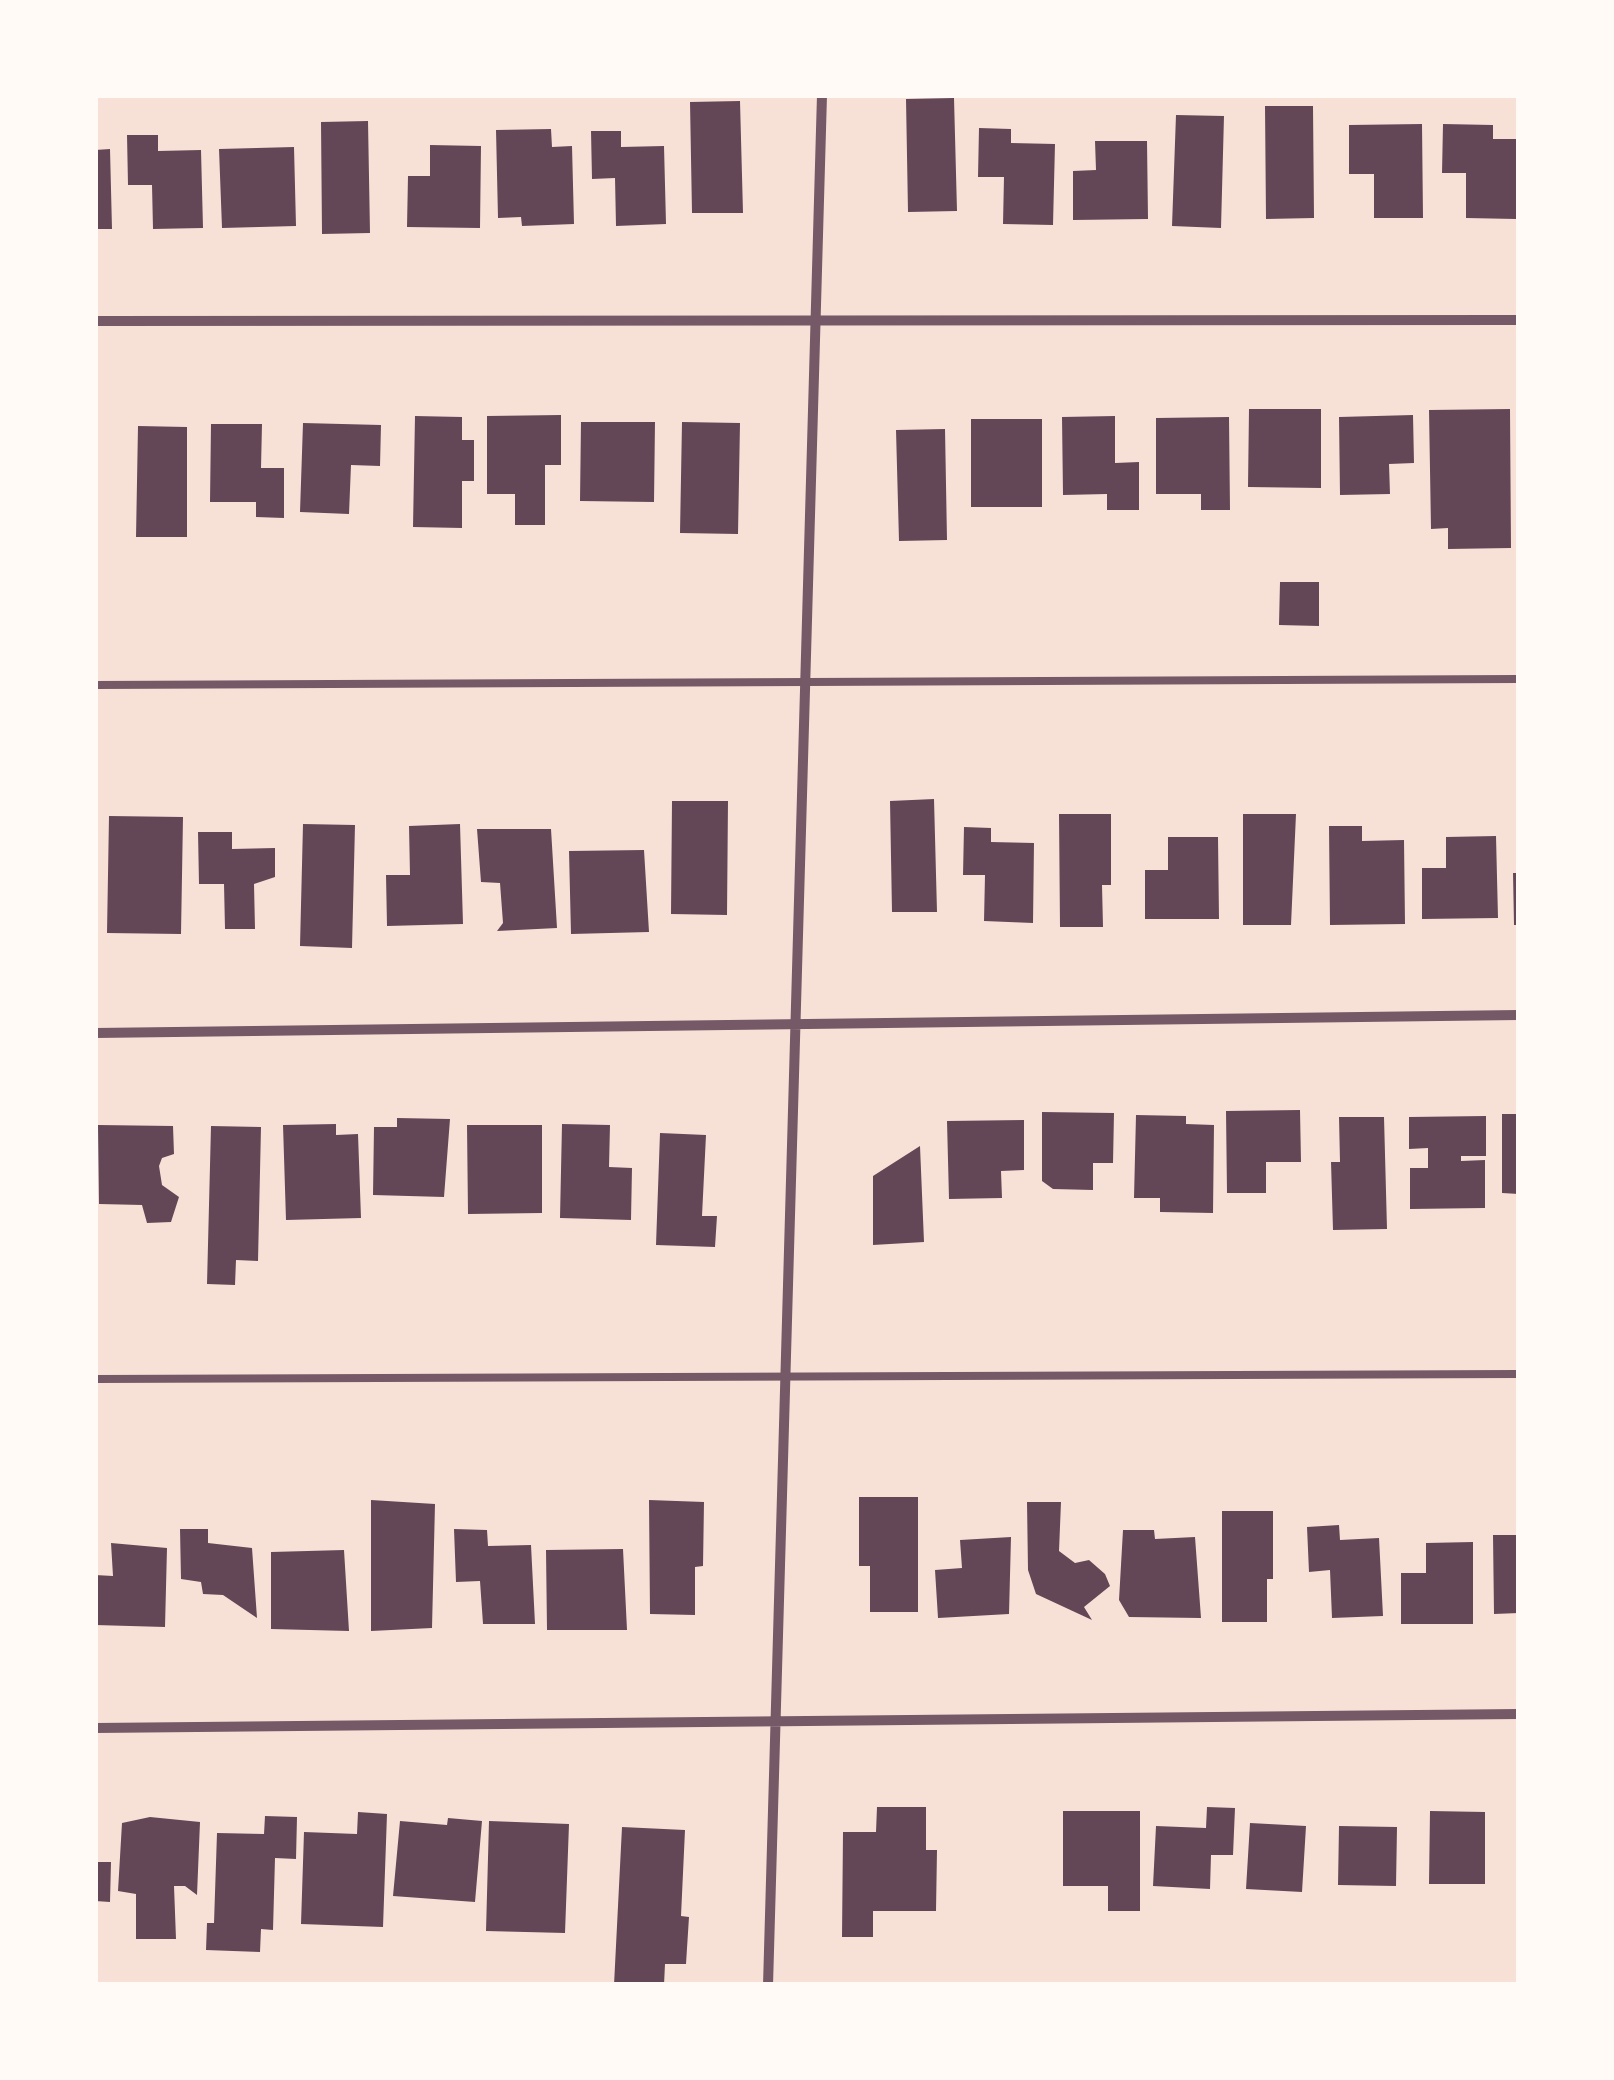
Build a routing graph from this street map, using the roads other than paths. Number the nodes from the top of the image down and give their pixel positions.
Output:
1 (822, 95) edge
2 (816, 318) junction
3 (1519, 320) edge
4 (95, 321) edge
5 (806, 680) junction
6 (1519, 680) edge
7 (95, 685) edge
8 (1519, 1015) edge
9 (795, 1023) junction
10 (95, 1034) edge
11 (1519, 1374) edge
12 (95, 1379) edge
13 (785, 1379) junction
14 (1519, 1714) edge
15 (776, 1723) junction
16 (95, 1728) edge
17 (768, 1985) edge

1 - 2 street
2 - 3 street
2 - 4 street
2 - 5 street
5 - 6 lane
5 - 7 lane
5 - 9 street
8 - 9 street
9 - 10 street
9 - 13 street
11 - 13 lane
12 - 13 lane
13 - 15 street
14 - 15 street
15 - 16 street
15 - 17 street

